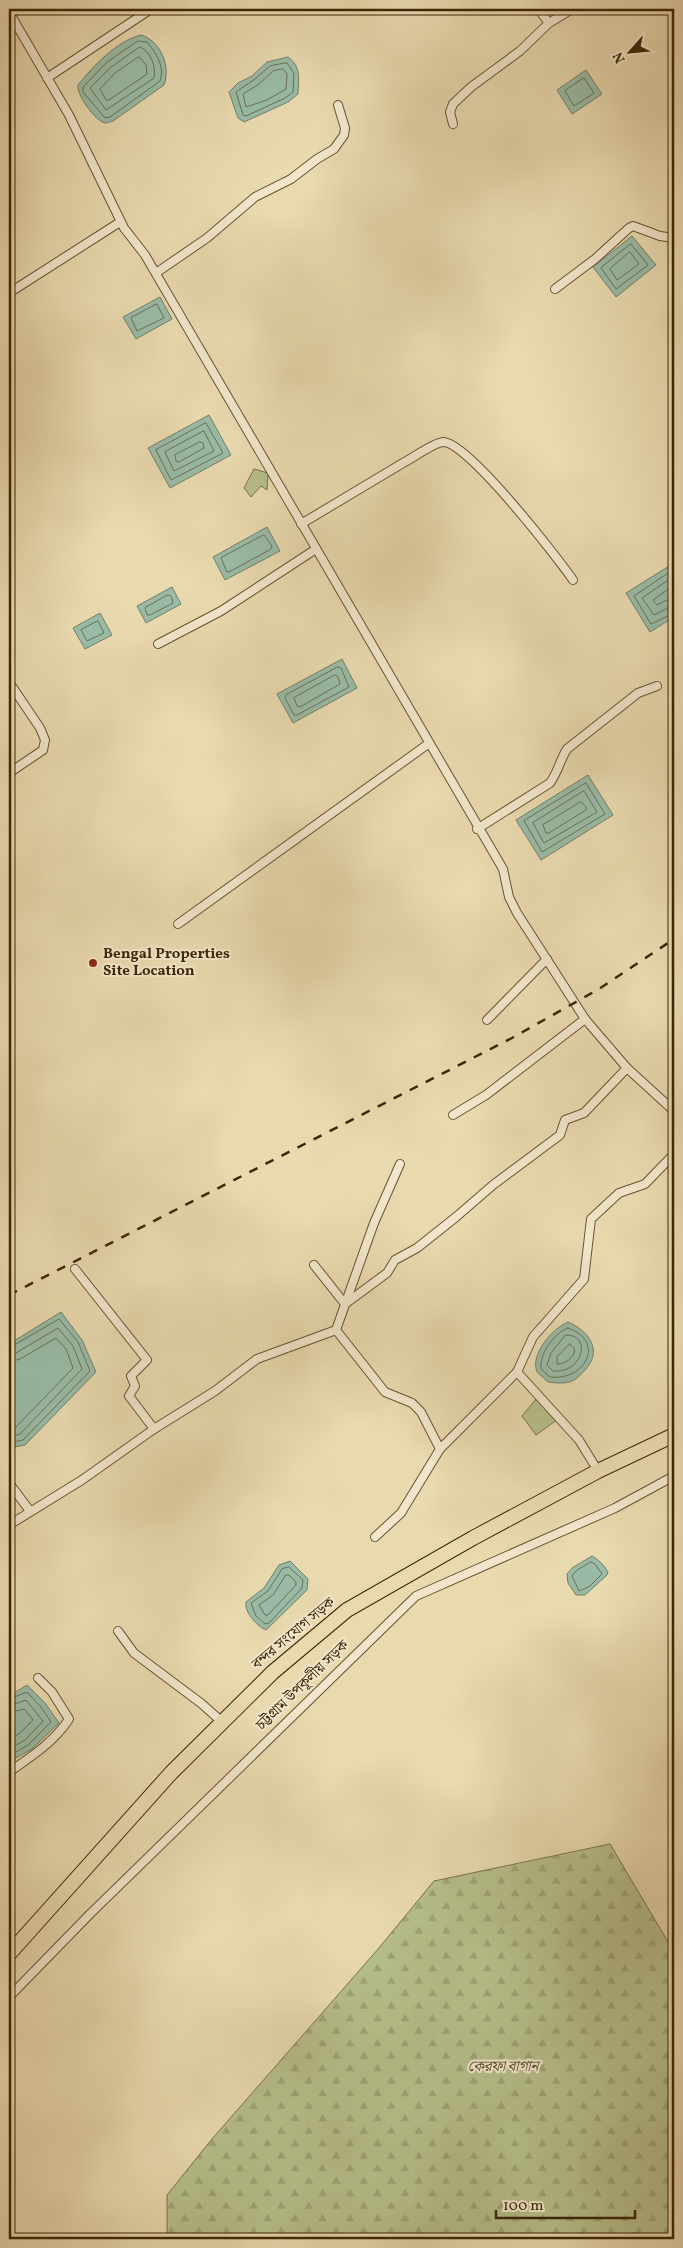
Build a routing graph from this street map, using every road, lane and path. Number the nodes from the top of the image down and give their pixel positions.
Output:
1 (151, 9) edge
2 (538, 9) edge
3 (572, 9) edge
4 (9, 12) edge
5 (549, 23) junction
6 (47, 78) junction
7 (338, 105) dead end
8 (453, 124) dead end
9 (120, 222) junction
10 (674, 238) edge
11 (156, 273) junction
12 (555, 289) dead end
13 (9, 292) edge
14 (300, 524) junction
15 (316, 549) junction
16 (572, 580) dead end
17 (158, 644) dead end
18 (9, 682) edge
19 (657, 686) dead end
20 (428, 744) junction
21 (9, 772) edge
22 (477, 829) junction
23 (178, 924) dead end
24 (547, 959) junction
25 (585, 1019) junction
26 (487, 1020) dead end
27 (627, 1068) junction
28 (674, 1110) edge
29 (453, 1115) dead end
30 (674, 1154) edge
31 (400, 1164) dead end
32 (314, 1265) dead end
33 (75, 1269) dead end
34 (345, 1304) junction
35 (336, 1330) junction
36 (517, 1372) junction
37 (154, 1429) junction
38 (674, 1435) edge
39 (440, 1449) junction
40 (598, 1471) junction
41 (674, 1476) edge
42 (9, 1484) edge
43 (30, 1511) junction
44 (9, 1525) edge
45 (375, 1537) dead end
46 (118, 1631) dead end
47 (38, 1678) dead end
48 (222, 1722) junction
49 (9, 1772) edge
50 (9, 1954) edge
51 (9, 1997) edge

1 - 6 street
2 - 5 street
3 - 5 street
4 - 6 street
5 - 8 street
6 - 9 street
7 - 11 street
9 - 11 street
9 - 13 street
10 - 12 street
11 - 14 street
14 - 15 street
14 - 16 street
15 - 17 street
15 - 20 street
18 - 21 street
19 - 22 street
20 - 22 street
20 - 23 street
22 - 24 street
24 - 25 street
24 - 26 street
25 - 27 street
25 - 29 street
27 - 28 street
27 - 34 street
30 - 36 street
31 - 34 street
32 - 34 street
33 - 37 street
34 - 35 street
35 - 37 street
35 - 39 street
36 - 39 street
36 - 40 street
37 - 43 street
38 - 40 highway, বন্দর সংযোগ সড়ক
39 - 45 street
40 - 48 highway, বন্দর সংযোগ সড়ক
41 - 51 street, চট্টগ্রাম উপকূলীয় সড়ক
42 - 43 street
43 - 44 street
46 - 48 street
47 - 49 street
48 - 50 highway, বন্দর সংযোগ সড়ক

